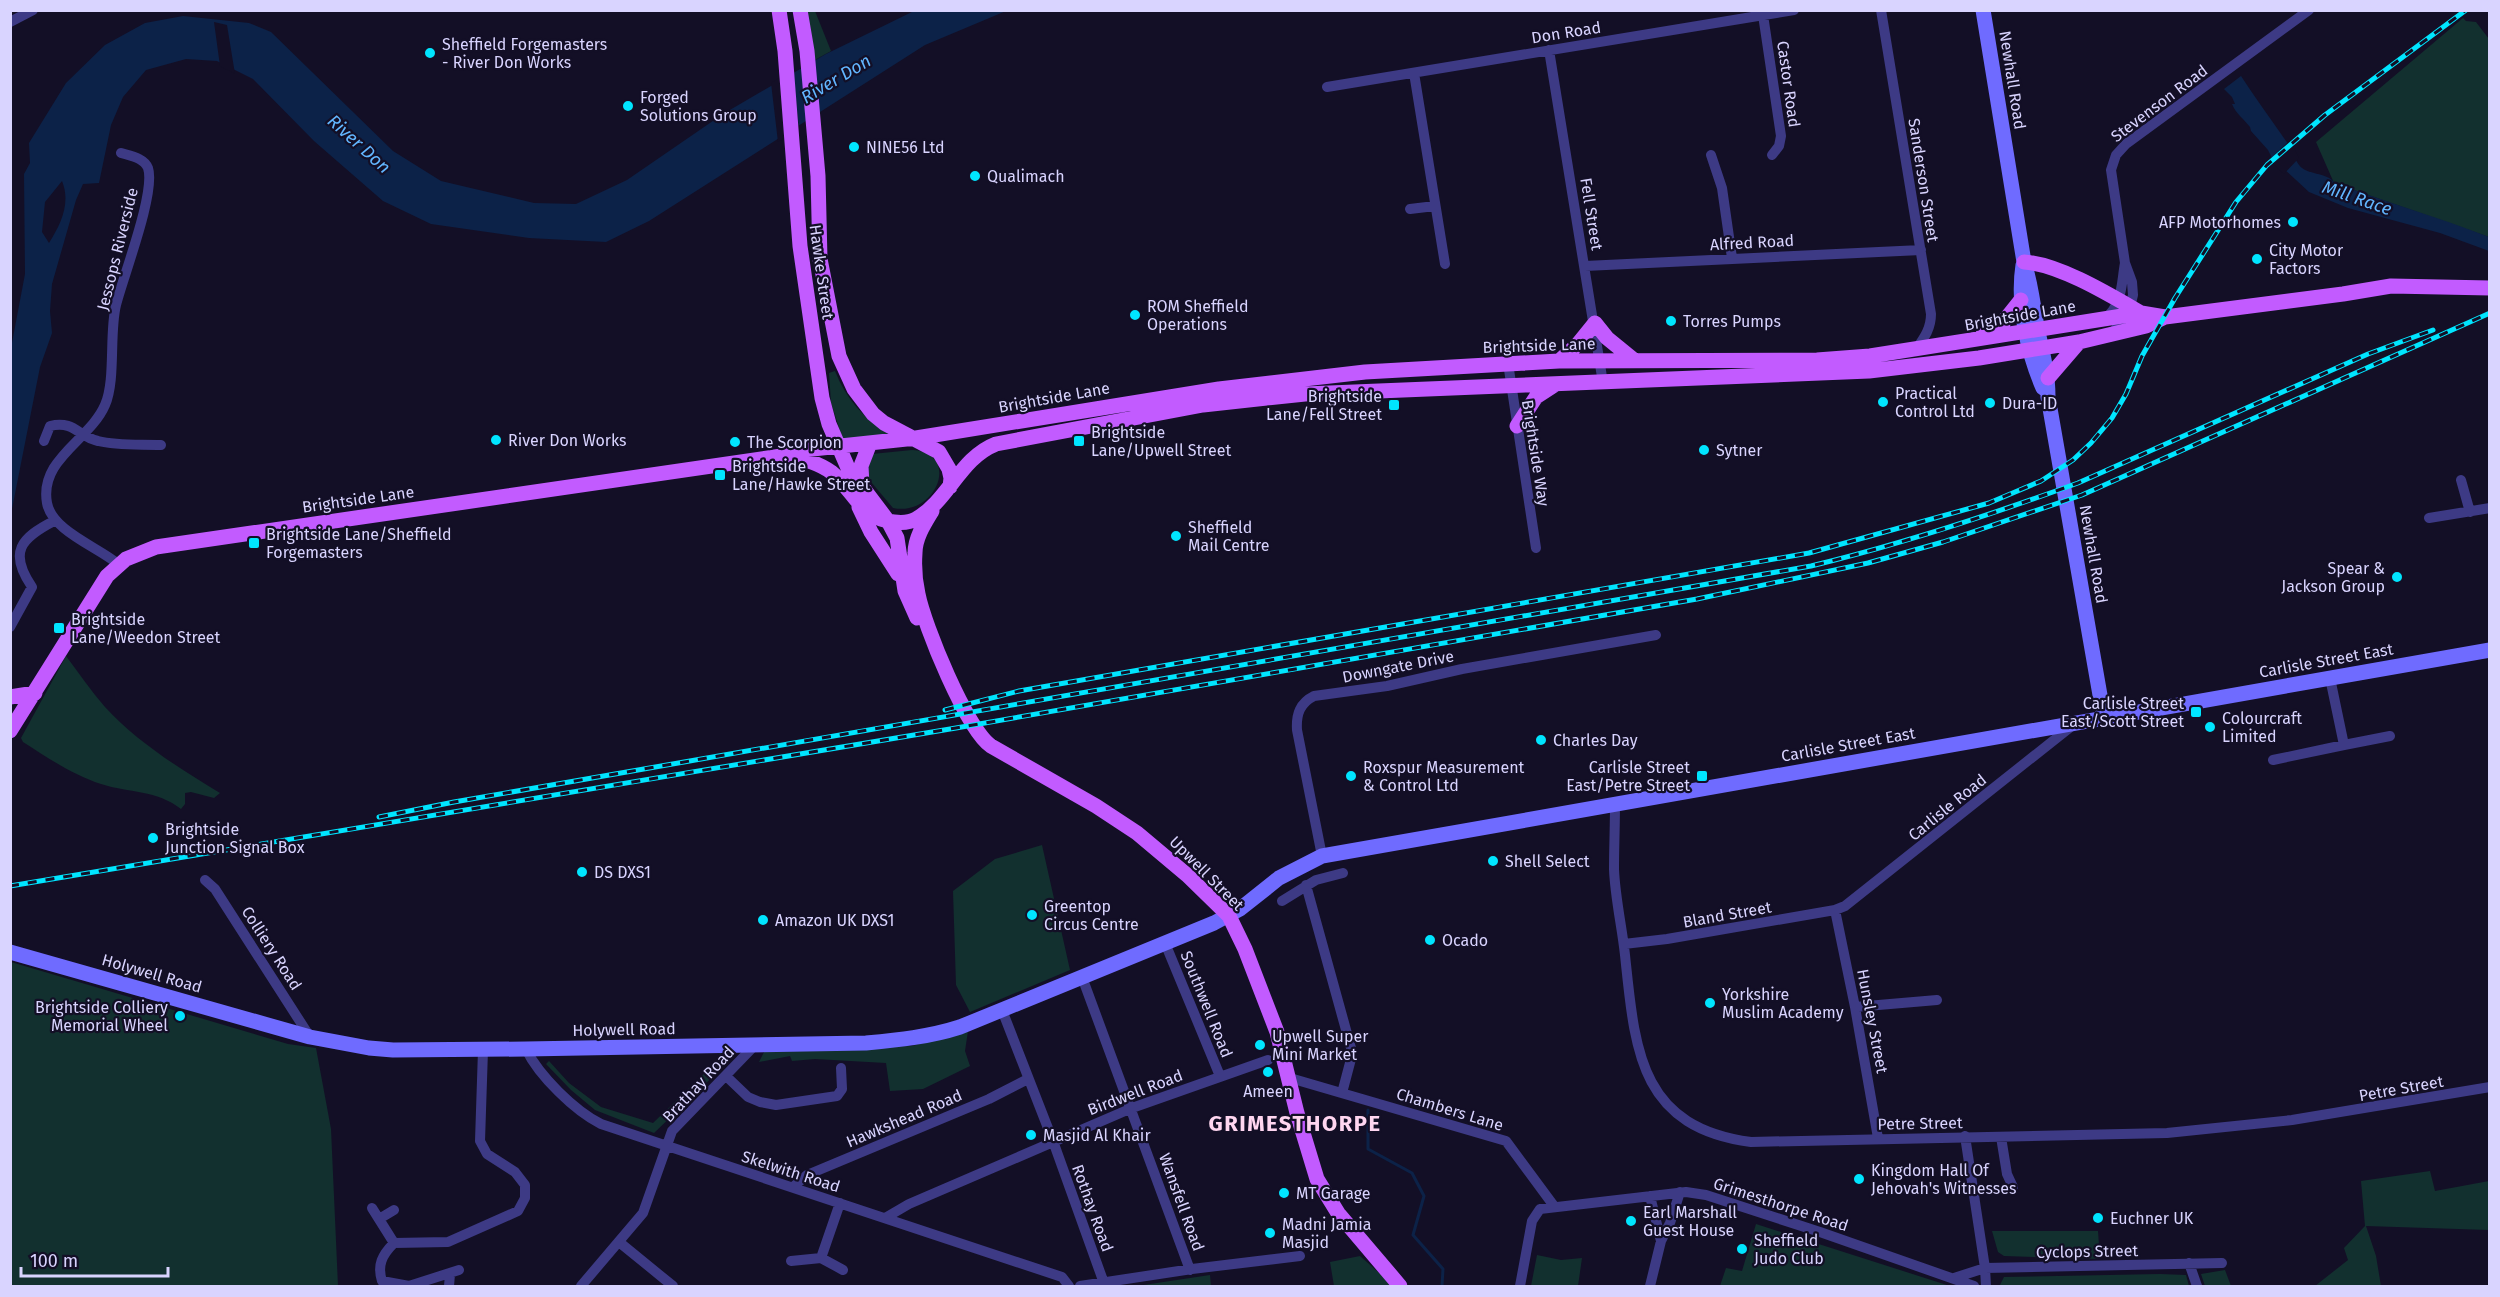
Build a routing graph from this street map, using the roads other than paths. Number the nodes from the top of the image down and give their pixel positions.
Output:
1 (33, 10) edge
2 (778, 10) edge
3 (800, 10) edge
4 (1794, 10) edge
5 (1881, 10) edge
6 (1983, 10) edge
7 (2309, 10) edge
8 (1763, 15) junction
9 (10, 22) edge
10 (1549, 50) junction
11 (1414, 73) junction
12 (1327, 87) dead end
13 (122, 153) dead end
14 (1711, 155) dead end
15 (1772, 155) dead end
16 (1435, 206) junction
17 (1410, 209) dead end
18 (1921, 250) junction
19 (1732, 258) junction
20 (2024, 262) junction
21 (1445, 264) dead end
22 (1585, 266) junction
23 (2490, 288) edge
24 (2021, 300) junction
25 (2128, 309) junction
26 (2164, 317) junction
27 (1594, 323) junction
28 (2032, 332) junction
29 (2113, 333) junction
30 (1975, 341) junction
31 (2079, 342) junction
32 (2037, 348) junction
33 (1915, 351) junction
34 (1634, 360) junction
35 (1599, 361) junction
36 (1559, 362) junction
37 (1508, 363) junction
38 (2048, 378) junction
39 (1559, 383) junction
40 (1603, 383) junction
41 (1511, 385) junction
42 (2048, 397) junction
43 (1517, 426) junction
44 (85, 435) junction
45 (916, 438) junction
46 (44, 441) dead end
47 (870, 443) junction
48 (161, 445) dead end
49 (838, 446) junction
50 (788, 455) junction
51 (2461, 480) dead end
52 (950, 487) junction
53 (863, 488) junction
54 (858, 504) junction
55 (935, 506) junction
56 (2490, 508) edge
57 (2470, 512) junction
58 (2429, 518) dead end
59 (54, 521) junction
60 (888, 521) junction
61 (1536, 548) dead end
62 (118, 564) junction
63 (905, 591) junction
64 (10, 627) edge
65 (1656, 635) dead end
66 (2490, 650) edge
67 (940, 657) junction
68 (2330, 678) junction
69 (35, 693) junction
70 (10, 697) edge
71 (15, 716) edge
72 (2104, 718) junction
73 (2076, 723) junction
74 (10, 731) edge
75 (2390, 736) dead end
76 (2344, 745) junction
77 (2273, 760) dead end
78 (1615, 804) junction
79 (1322, 856) junction
80 (1342, 873) dead end
81 (205, 880) dead end
82 (1306, 885) junction
83 (1282, 900) dead end
84 (1835, 910) junction
85 (1229, 916) junction
86 (1165, 943) junction
87 (1624, 944) junction
88 (10, 952) edge
89 (1082, 977) junction
90 (1937, 1000) dead end
91 (1856, 1007) junction
92 (1002, 1010) junction
93 (310, 1037) junction
94 (756, 1044) junction
95 (526, 1049) junction
96 (483, 1050) junction
97 (1268, 1060) dead end
98 (841, 1068) dead end
99 (1220, 1076) junction
100 (726, 1077) junction
101 (1028, 1078) junction
102 (1290, 1078) junction
103 (2490, 1087) edge
104 (1342, 1093) junction
105 (1132, 1108) junction
106 (1965, 1136) junction
107 (2001, 1137) junction
108 (1878, 1138) junction
109 (1053, 1141) junction
110 (667, 1147) junction
111 (793, 1187) junction
112 (2013, 1187) dead end
113 (1680, 1192) junction
114 (1650, 1196) junction
115 (840, 1203) junction
116 (1554, 1206) junction
117 (372, 1208) dead end
118 (394, 1210) dead end
119 (885, 1218) junction
120 (379, 1219) junction
121 (1661, 1241) junction
122 (619, 1242) junction
123 (394, 1243) junction
124 (1300, 1256) dead end
125 (821, 1258) junction
126 (791, 1261) dead end
127 (2189, 1263) junction
128 (2222, 1263) dead end
129 (1985, 1268) junction
130 (843, 1270) dead end
131 (1190, 1270) junction
132 (1954, 1278) junction
133 (1105, 1285) edge
134 (449, 1287) edge
135 (580, 1287) edge
136 (673, 1287) edge
137 (1069, 1287) edge
138 (1080, 1287) edge
139 (1400, 1287) edge
140 (1520, 1287) edge
141 (1650, 1287) edge
142 (1974, 1287) edge
143 (1986, 1287) edge
144 (2197, 1287) edge

1 - 9 street
2 - 49 main road, Hawke Street
3 - 45 main road, Hawke Street
4 - 8 street, Don Road
5 - 18 street, Sanderson Street
6 - 20 main road, Newhall Road
7 - 25 street, Stevenson Road
8 - 10 street, Don Road
8 - 15 street, Castor Road
10 - 11 street, Don Road
10 - 22 street, Fell Street
11 - 12 street, Don Road
11 - 16 street
13 - 44 street, Jessops Riverside
14 - 19 street
16 - 17 street
16 - 21 street
18 - 19 street, Alfred Road
18 - 33 street, Sanderson Street
19 - 22 street, Alfred Road
20 - 24 main road, Newhall Road
20 - 25 main road
20 - 28 main road, Newhall Road
22 - 27 street, Fell Street
23 - 26 main road, Brightside Lane
24 - 28 main road, Newhall Road
24 - 30 main road
25 - 26 main road, Brightside Lane
25 - 28 main road, Brightside Lane
25 - 29 street, Stevenson Road
26 - 29 main road, Brightside Lane
27 - 34 main road
27 - 35 street, Fell Street
27 - 36 main road
28 - 30 main road, Brightside Lane
28 - 32 main road, Newhall Road
29 - 31 main road, Brightside Lane
30 - 33 main road, Brightside Lane
31 - 32 main road, Brightside Lane
31 - 38 main road
32 - 38 main road, Newhall Road
32 - 40 main road, Brightside Lane
32 - 42 main road, Newhall Road
33 - 34 main road, Brightside Lane
34 - 35 main road, Brightside Lane
35 - 36 main road, Brightside Lane
35 - 40 street, Fell Street
36 - 37 main road, Brightside Lane
37 - 41 street, Brightside Way
37 - 45 main road, Brightside Lane
38 - 42 main road, Newhall Road
39 - 40 main road, Brightside Lane
39 - 41 main road, Brightside Lane
39 - 43 main road
41 - 43 street, Brightside Way
41 - 52 main road, Brightside Lane
42 - 72 main road, Newhall Road
43 - 61 street, Brightside Way
44 - 46 street
44 - 48 street
44 - 59 street, Jessops Riverside
45 - 47 main road
45 - 52 main road
47 - 49 main road, Brightside Lane
47 - 53 main road
49 - 50 main road, Brightside Lane
49 - 53 main road, Hawke Street
50 - 54 main road, Brightside Lane
50 - 62 main road, Brightside Lane
51 - 57 street
52 - 55 main road
53 - 60 main road
54 - 60 main road, Brightside Lane
54 - 63 main road
55 - 60 main road
55 - 67 main road, Upwell Street
56 - 57 street
57 - 58 street
59 - 62 street
59 - 64 street
60 - 63 main road, Upwell Street
62 - 69 main road, Brightside Lane
63 - 67 main road, Upwell Street
65 - 79 street, Downgate Drive
66 - 68 main road, Carlisle Street East
67 - 85 main road, Upwell Street
68 - 72 main road, Carlisle Street East
68 - 76 street
69 - 70 main road
69 - 71 main road, Brightside Lane
71 - 74 main road, Brightside Lane
72 - 73 main road, Carlisle Street East
73 - 78 main road, Carlisle Street East
73 - 84 street, Carlisle Road
75 - 76 street
76 - 77 street
78 - 79 main road, Carlisle Street East
78 - 87 street, Petre Street
79 - 85 main road, Carlisle Street East
80 - 82 street
81 - 93 street, Colliery Road
82 - 83 street
82 - 104 street
84 - 87 street, Bland Street
84 - 91 street, Hunsley Street
85 - 86 main road, Holywell Road
85 - 102 main road, Upwell Street
86 - 89 main road, Holywell Road
86 - 99 street, Southwell Road
87 - 108 street, Petre Street
88 - 93 main road, Holywell Road
89 - 92 main road, Holywell Road
89 - 105 street, Wansfell Road
90 - 91 street
91 - 108 street, Hunsley Street
92 - 94 main road, Holywell Road
92 - 101 street, Rothay Road
93 - 96 main road, Holywell Road
94 - 95 main road, Holywell Road
94 - 100 street, Brathay Road
95 - 96 main road, Holywell Road
95 - 110 street, Skelwith Road
96 - 123 street
97 - 99 street, Birdwell Road
98 - 100 street
99 - 105 street, Birdwell Road
100 - 110 street, Brathay Road
101 - 109 street, Rothay Road
101 - 111 street, Hawkshead Road
102 - 104 street, Chambers Lane
102 - 139 main road, Upwell Street
103 - 107 street, Petre Street
104 - 116 street, Chambers Lane
105 - 109 street, Birdwell Road
105 - 131 street, Wansfell Road
106 - 107 street, Petre Street
106 - 108 street, Petre Street
106 - 129 street
107 - 112 street
109 - 119 street, Birdwell Road
109 - 133 street, Rothay Road
110 - 111 street, Skelwith Road
110 - 122 street, Brathay Road
111 - 115 street, Skelwith Road
113 - 114 street, Grimesthorpe Road
113 - 121 street
113 - 132 street, Grimesthorpe Road
114 - 116 street, Grimesthorpe Road
114 - 121 street
115 - 119 street, Skelwith Road
115 - 125 street
116 - 140 street, Grimesthorpe Road
117 - 120 street
118 - 120 street
119 - 137 street, Skelwith Road
120 - 123 street
121 - 141 street
122 - 135 street, Brathay Road
122 - 136 street
123 - 134 street
124 - 131 street
125 - 126 street
125 - 130 street
127 - 128 street, Cyclops Street
127 - 129 street, Cyclops Street
127 - 144 street
129 - 132 street, Cyclops Street
129 - 143 street
131 - 133 street
132 - 142 street, Grimesthorpe Road
133 - 138 street

